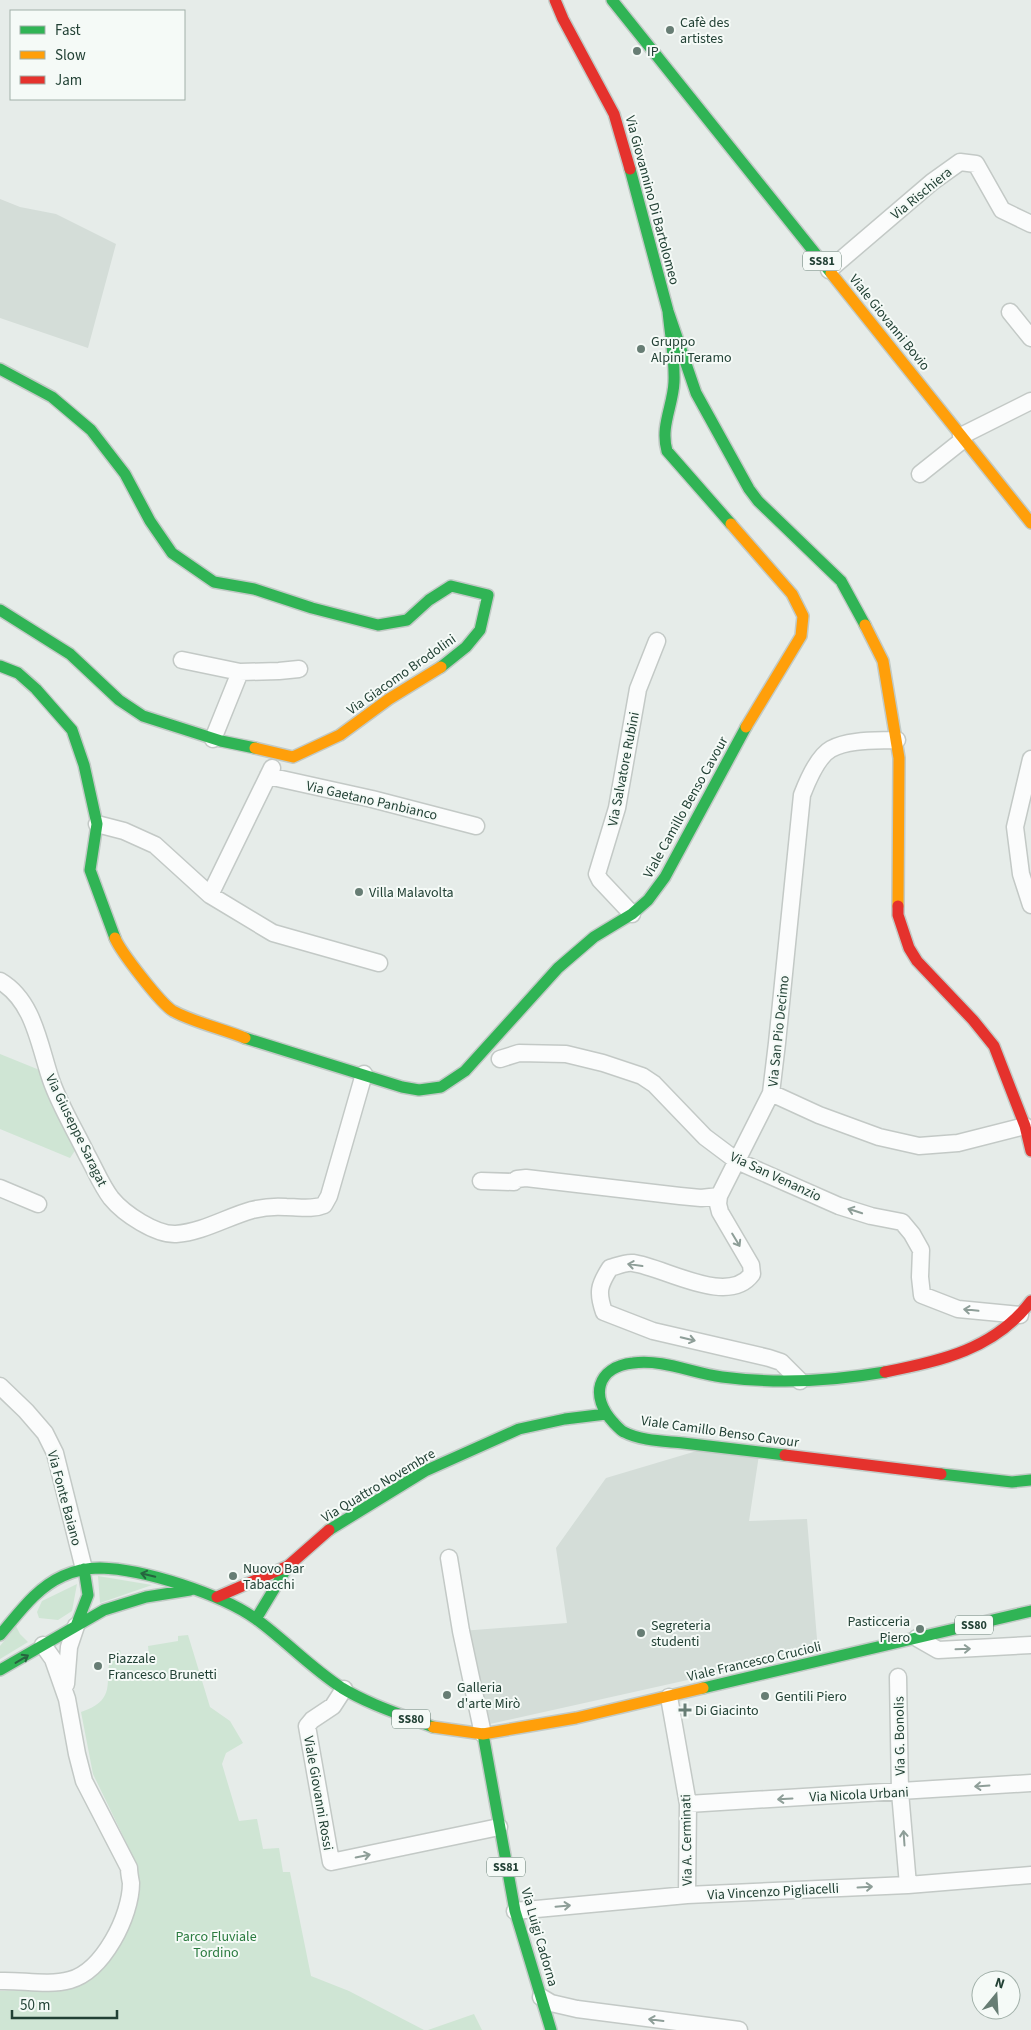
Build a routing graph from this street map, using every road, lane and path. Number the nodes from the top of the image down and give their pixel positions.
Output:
1 (556, 0) edge
2 (612, 0) edge
3 (1031, 224) edge
4 (829, 270) junction
5 (668, 311) junction
6 (1010, 312) dead end
7 (1028, 331) edge
8 (0, 369) edge
9 (696, 393) junction
10 (672, 398) junction
11 (1031, 401) edge
12 (685, 412) junction
13 (711, 422) junction
14 (662, 437) junction
15 (963, 438) junction
16 (920, 474) dead end
17 (1031, 523) edge
18 (0, 610) edge
19 (657, 641) dead end
20 (182, 660) dead end
21 (0, 666) edge
22 (299, 669) dead end
23 (240, 672) junction
24 (213, 738) junction
25 (897, 740) junction
26 (278, 754) junction
27 (1031, 759) edge
28 (268, 776) junction
29 (97, 824) junction
30 (476, 826) dead end
31 (210, 895) junction
32 (1031, 905) edge
33 (632, 914) junction
34 (379, 962) dead end
35 (0, 981) edge
36 (500, 1059) dead end
37 (364, 1074) junction
38 (771, 1093) junction
39 (1025, 1126) junction
40 (1031, 1151) edge
41 (737, 1161) junction
42 (481, 1181) dead end
43 (0, 1188) edge
44 (719, 1196) junction
45 (38, 1204) dead end
46 (1031, 1301) edge
47 (1020, 1315) junction
48 (800, 1381) junction
49 (0, 1386) edge
50 (606, 1414) junction
51 (1031, 1480) edge
52 (449, 1558) dead end
53 (288, 1566) junction
54 (84, 1569) junction
55 (195, 1589) junction
56 (217, 1596) junction
57 (1031, 1611) edge
58 (256, 1619) junction
59 (76, 1626) junction
60 (0, 1635) edge
61 (917, 1638) junction
62 (40, 1641) junction
63 (1031, 1645) edge
64 (0, 1670) edge
65 (898, 1677) dead end
66 (344, 1689) junction
67 (668, 1697) junction
68 (67, 1699) junction
69 (483, 1734) junction
70 (1031, 1783) edge
71 (900, 1792) junction
72 (688, 1804) junction
73 (499, 1827) junction
74 (1031, 1876) edge
75 (908, 1885) junction
76 (687, 1895) junction
77 (514, 1910) junction
78 (0, 1981) edge
79 (541, 1997) junction
80 (577, 2009) junction
81 (551, 2029) edge
82 (739, 2030) edge

1 - 5 main road, Via Giovannino Di Bartolomeo
2 - 4 main road, Viale Giovanni Bovio / SS81
3 - 4 street, Via Rischiera
4 - 15 main road, Viale Giovanni Bovio / SS81
5 - 9 main road, Via Giovannino Di Bartolomeo
5 - 10 main road
6 - 7 street
8 - 26 main road, Via Giacomo Brodolini
9 - 12 main road
9 - 13 main road, Via Giovannino Di Bartolomeo
10 - 12 main road
10 - 14 main road
11 - 15 street
12 - 13 main road
12 - 14 main road
13 - 25 main road
14 - 33 main road, Viale Camillo Benso Cavour
15 - 16 street
15 - 17 main road, Viale Giovanni Bovio / SS81
18 - 24 main road, Via Giacomo Brodolini
19 - 33 street, Via Salvatore Rubini
20 - 23 street
21 - 29 main road
22 - 23 street
23 - 24 street
24 - 26 main road, Via Giacomo Brodolini
25 - 38 street, Via San Pio Decimo
25 - 39 main road
26 - 28 street
27 - 32 street
28 - 30 street, Via Gaetano Panbianco
28 - 31 street
29 - 31 street
29 - 37 main road, Viale Camillo Benso Cavour
31 - 34 street
33 - 37 main road, Viale Camillo Benso Cavour
35 - 37 street, Via Giuseppe Saragat
36 - 41 street, Via San Venanzio
38 - 39 street
38 - 41 street, Via San Pio Decimo
39 - 40 main road
41 - 44 street, Via San Pio Decimo
47 -> 41 street, Via San Venanzio
42 - 44 street
43 - 45 street
44 -> 48 street
46 - 47 main road, Viale Camillo Benso Cavour
47 - 48 main road, Viale Camillo Benso Cavour
48 - 50 main road, Viale Camillo Benso Cavour
49 - 54 street, Via Fonte Baiano
50 - 51 main road, Viale Camillo Benso Cavour
50 - 53 main road, Via Quattro Novembre
52 - 69 street
53 - 56 main road, Via Quattro Novembre
53 - 58 main road, Via Quattro Novembre
55 -> 54 main road, SS80
54 - 59 main road
54 - 60 main road, SS80
55 - 56 main road, SS80
55 - 59 main road, SS80
56 - 58 main road, SS80
57 - 61 main road, Viale Francesco Crucioli / SS80
58 - 66 main road, SS80
59 - 62 main road, SS80
59 - 68 street
61 -> 63 street
61 - 67 main road, Viale Francesco Crucioli / SS80
64 -> 62 main road, SS80
62 - 68 street
65 - 71 street, Via G. Bonolis
66 - 69 main road, SS80
66 -> 73 street, Viale Giovanni Rossi
67 - 69 main road, Viale Francesco Crucioli / SS80
67 - 72 street, Via A. Cerminati
68 - 78 street
69 - 73 main road, Via Luigi Cadorna / SS81
70 -> 71 street, Via Nicola Urbani
71 -> 72 street, Via Nicola Urbani
75 -> 71 street, Via G. Bonolis
72 - 76 street, Via A. Cerminati
73 - 77 main road, Via Luigi Cadorna / SS81
74 - 75 street, Via Vincenzo Pigliacelli
76 -> 75 street, Via Vincenzo Pigliacelli
77 -> 76 street, Via Vincenzo Pigliacelli
77 - 79 main road, Via Luigi Cadorna / SS81
79 - 80 street
79 - 81 main road, Via Luigi Cadorna / SS81
80 - 81 street
82 -> 80 street

